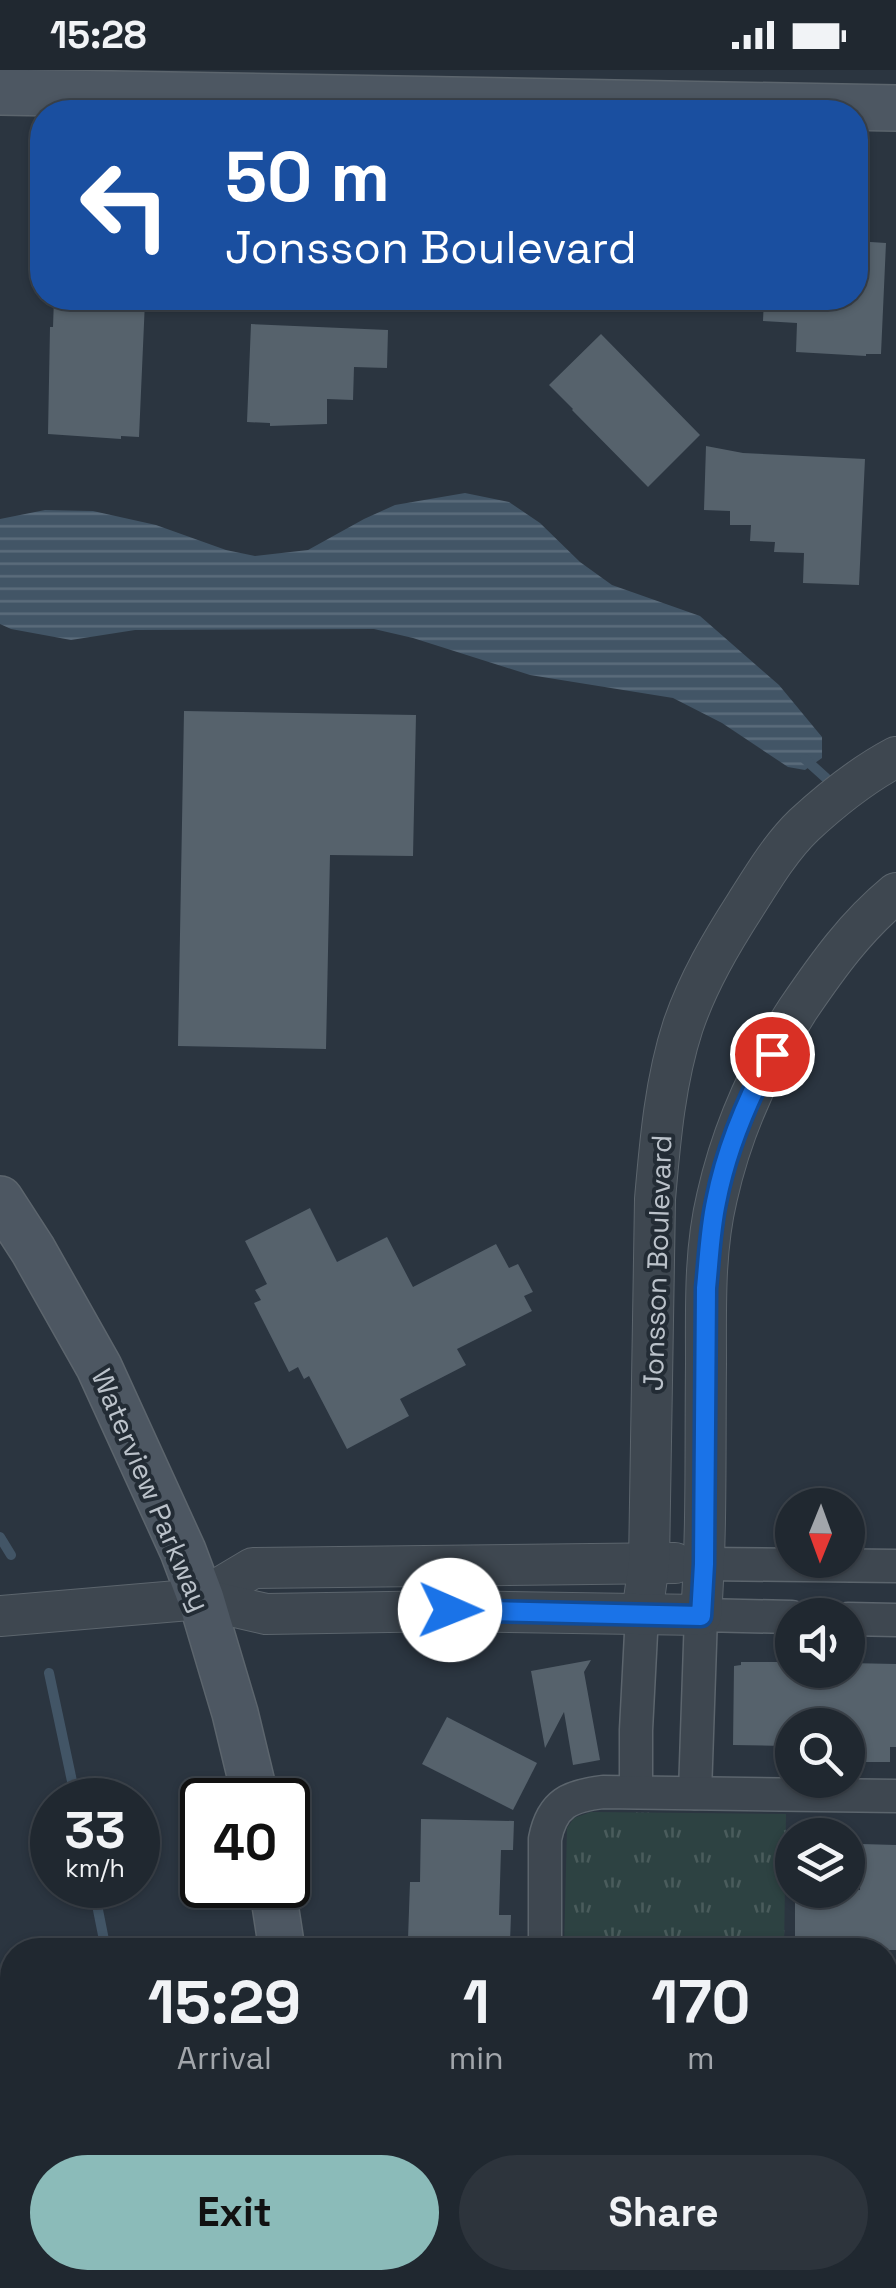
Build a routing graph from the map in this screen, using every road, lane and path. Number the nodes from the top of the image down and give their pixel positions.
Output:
1 (96, 82) edge
2 (450, 85) edge
3 (0, 92) edge
4 (741, 100) edge
5 (868, 107) edge
6 (896, 108) edge
7 (896, 757) edge
8 (896, 893) edge
9 (0, 1200) edge
10 (648, 1563) junction
11 (704, 1564) junction
12 (896, 1566) edge
13 (202, 1599) junction
14 (642, 1614) junction
15 (0, 1616) edge
16 (701, 1616) junction
17 (775, 1618) edge
18 (865, 1619) edge
19 (896, 1620) edge
20 (251, 1778) edge
21 (636, 1792) junction
22 (694, 1793) junction
23 (896, 1796) edge
24 (276, 1908) edge
25 (280, 1938) edge
26 (545, 1938) edge

1 - 2 main road
1 - 3 main road
2 - 4 main road
5 - 6 main road
7 - 10 street, Jonsson Boulevard
8 - 11 street, Jonsson Boulevard
9 - 13 main road, Waterview Parkway
10 - 11 street
10 - 13 street
10 - 14 street, Jonsson Boulevard
11 - 12 street
11 - 16 street, Jonsson Boulevard
13 - 14 street
13 - 15 street
13 - 20 main road, Waterview Parkway
14 - 16 street
14 - 21 street, Jonsson Boulevard
16 - 17 street
16 - 22 street, Jonsson Boulevard
18 - 19 street
21 - 22 street
21 - 26 street
22 - 23 street
24 - 25 main road

